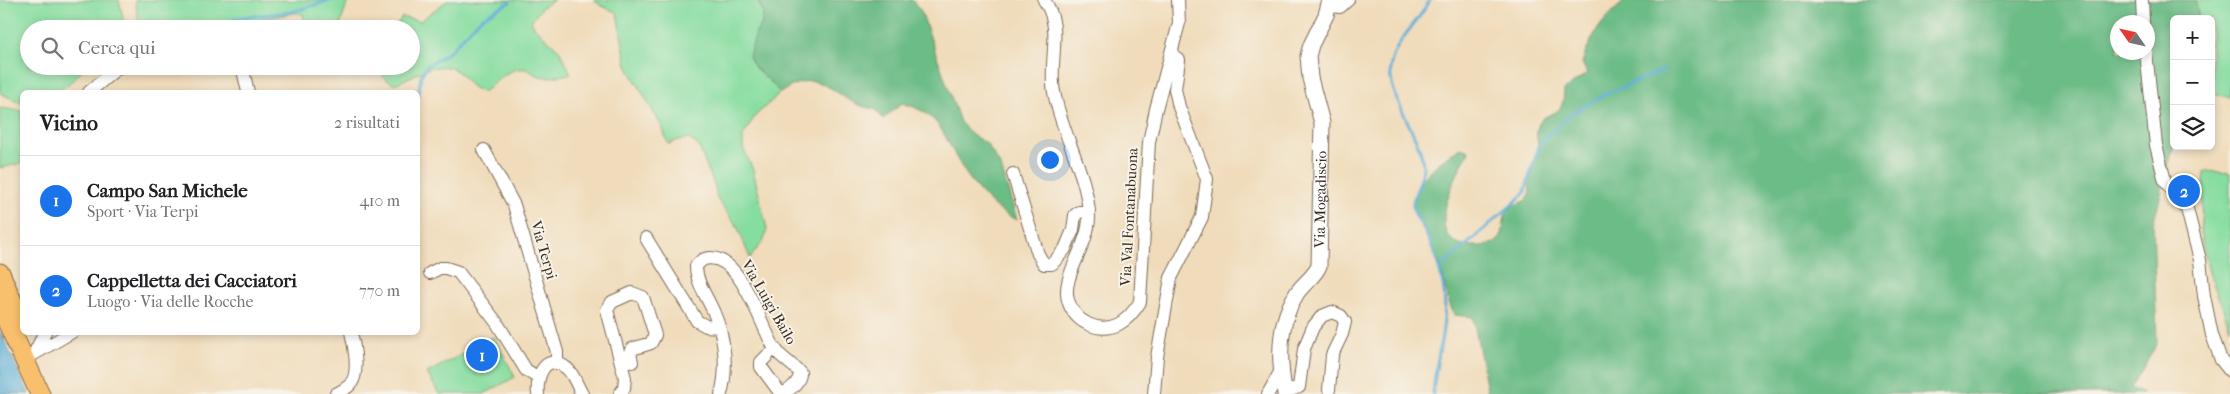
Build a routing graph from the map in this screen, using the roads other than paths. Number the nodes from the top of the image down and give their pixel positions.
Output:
1 (1044, 0) edge
2 (1178, 0) edge
3 (1348, 0) edge
4 (2142, 0) edge
5 (1330, 3) edge
6 (2143, 15) edge
7 (1172, 55) junction
8 (2147, 60) edge
9 (109, 75) edge
10 (244, 75) edge
11 (91, 90) edge
12 (248, 90) edge
13 (484, 150) dead end
14 (1013, 174) dead end
15 (1089, 210) junction
16 (646, 238) dead end
17 (0, 273) edge
18 (430, 273) dead end
19 (0, 306) edge
20 (20, 321) edge
21 (719, 327) junction
22 (27, 335) edge
23 (44, 335) edge
24 (67, 335) edge
25 (352, 335) edge
26 (34, 354) junction
27 (768, 354) dead end
28 (632, 362) dead end
29 (557, 364) junction
30 (2230, 371) edge
31 (1280, 372) junction
32 (537, 377) junction
33 (1329, 390) dead end
34 (1285, 393) edge
35 (40, 394) edge
36 (53, 394) edge
37 (336, 394) edge
38 (538, 394) edge
39 (582, 394) edge
40 (620, 394) edge
41 (721, 394) edge
42 (1154, 394) edge
43 (1268, 394) edge

1 - 15 street, Via Val Fontanabuona
2 - 7 street, Via Val Fontanabuona
3 - 5 street
4 - 6 street
5 - 31 street, Via Mogadiscio
7 - 15 street, Via Val Fontanabuona
7 - 42 street
8 - 30 street
9 - 11 street
10 - 12 street
13 - 29 street, Via Terpi
14 - 15 street
16 - 21 street
17 - 20 main road
18 - 32 street
19 - 35 main road
21 - 27 street, Via Luigi Bailo
21 - 41 street, Via Luigi Bailo
22 - 26 main road
23 - 26 street
24 - 26 street
25 - 37 street
26 - 36 main road
28 - 40 street
29 - 32 street
29 - 39 street
31 - 34 street, Via Mogadiscio
31 - 43 street
32 - 38 street
33 - 34 street

